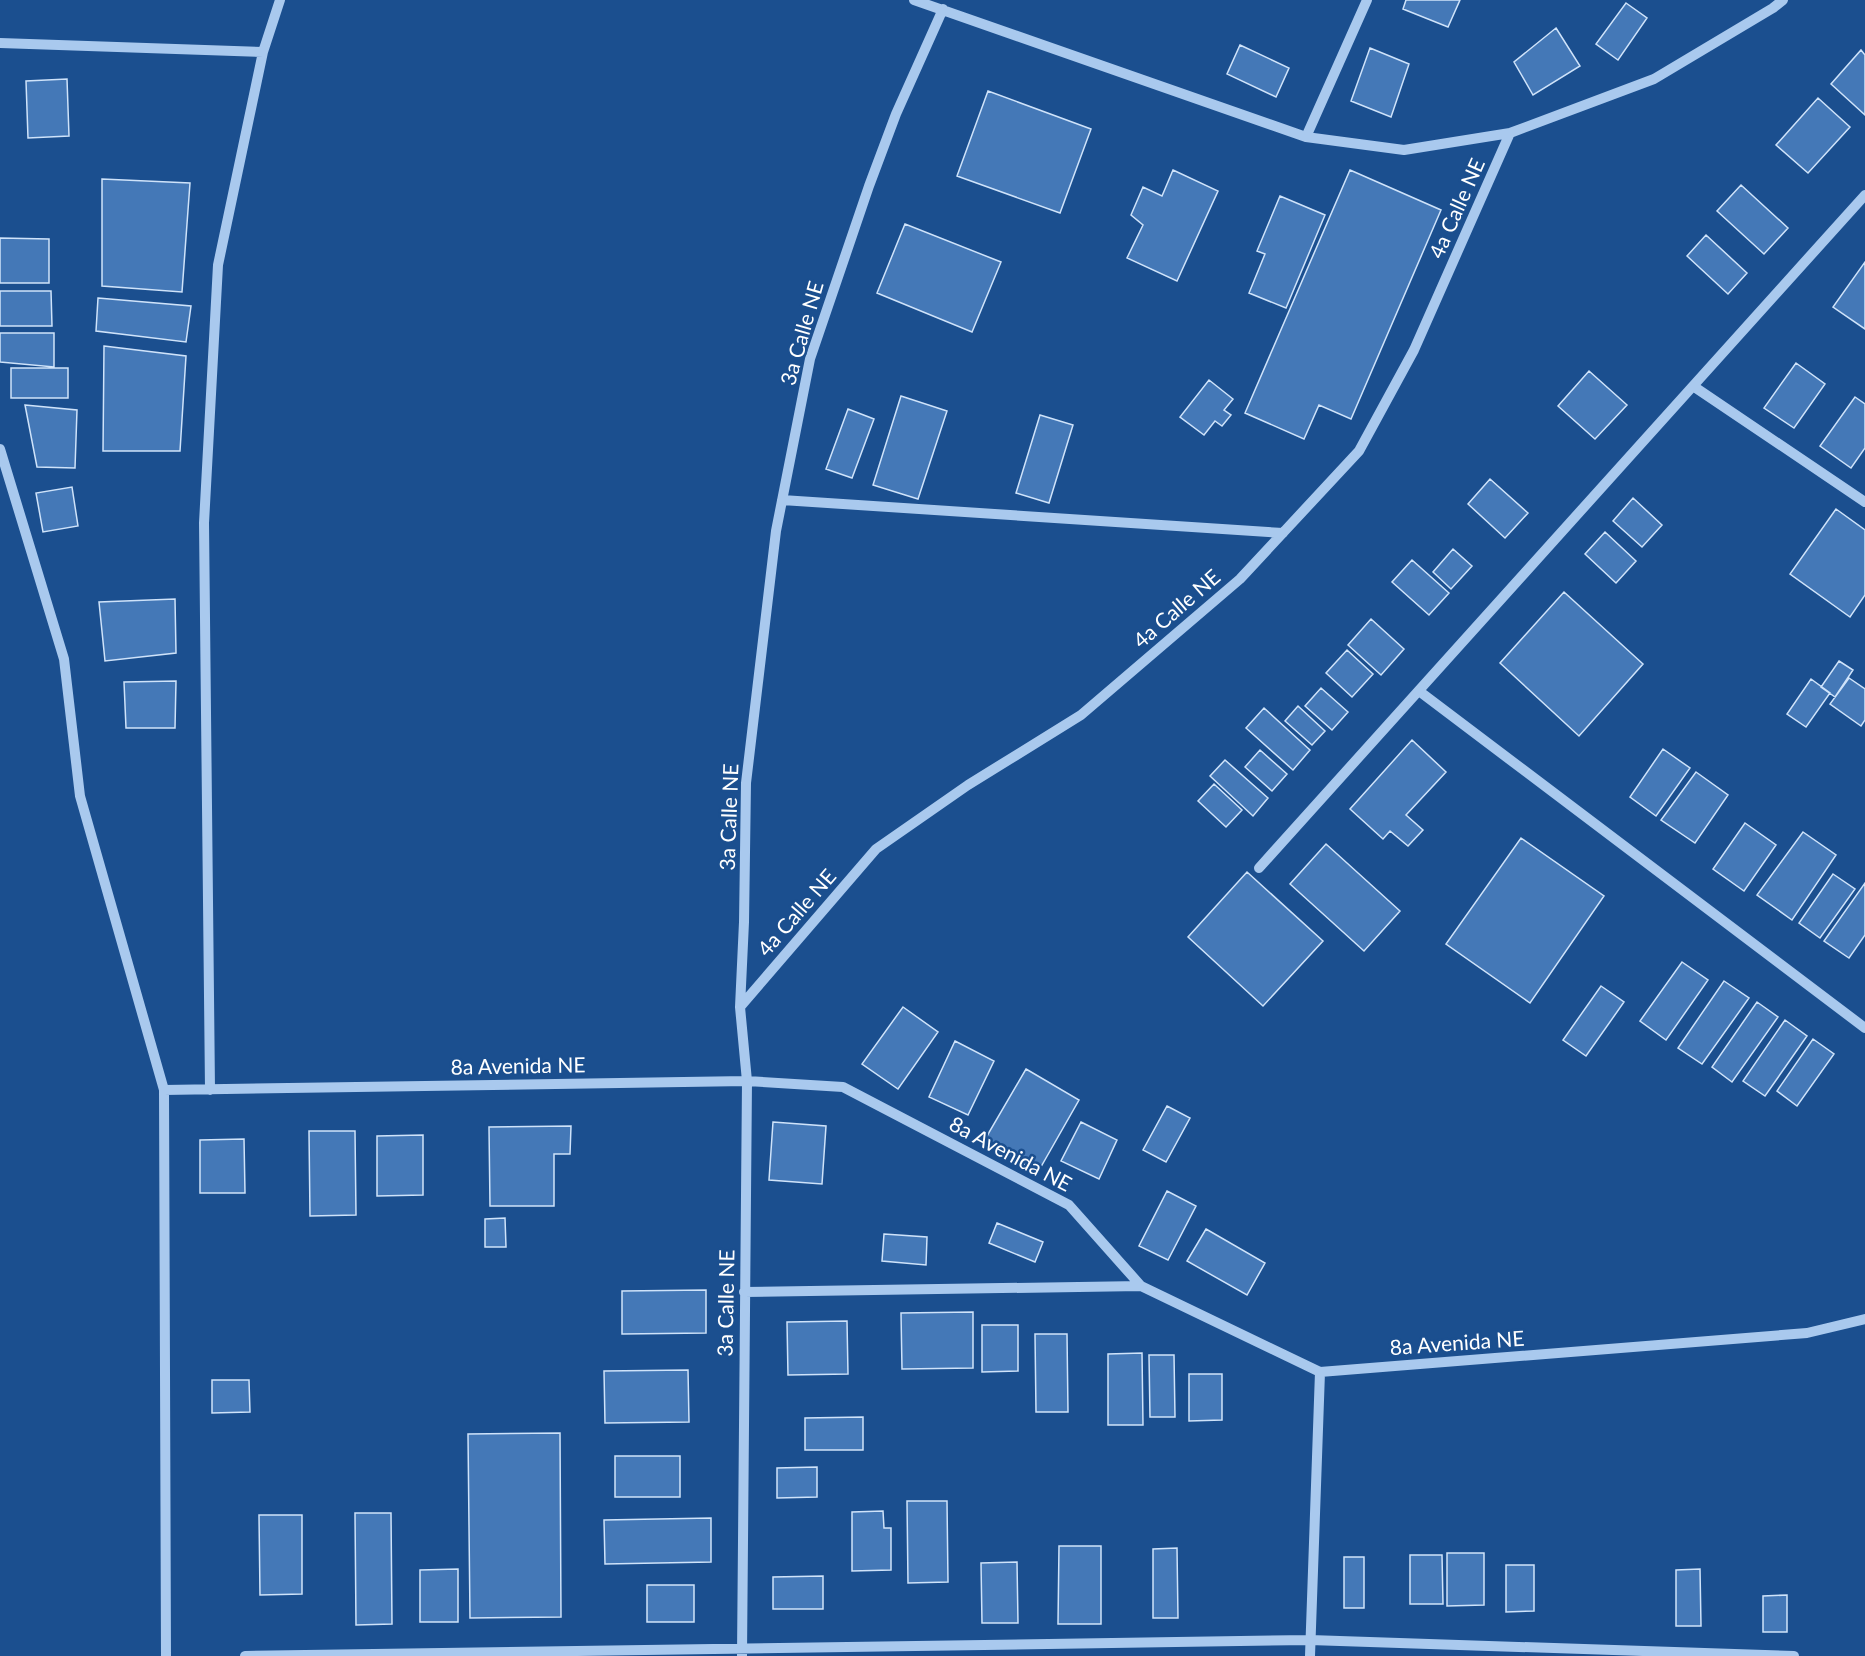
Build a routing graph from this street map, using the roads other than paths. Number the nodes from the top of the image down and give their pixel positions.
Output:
1 (280, 0) edge
2 (914, 0) edge
3 (1367, 0) edge
4 (1783, 0) edge
5 (943, 9) junction
6 (0, 43) edge
7 (264, 52) junction
8 (1510, 133) junction
9 (1306, 137) junction
10 (1865, 195) edge
11 (1693, 386) junction
12 (0, 449) edge
13 (782, 500) junction
14 (1865, 502) edge
15 (1283, 532) junction
16 (1419, 692) junction
17 (1259, 868) dead end
18 (740, 1007) junction
19 (1865, 1028) edge
20 (747, 1081) junction
21 (164, 1090) junction
22 (210, 1090) junction
23 (1141, 1286) junction
24 (744, 1292) junction
25 (1865, 1319) edge
26 (1320, 1372) junction
27 (1310, 1640) junction
28 (742, 1652) edge
29 (166, 1656) edge
30 (244, 1656) edge
31 (1310, 1656) edge
32 (1794, 1656) edge

1 - 7 street
2 - 5 street
3 - 9 street
4 - 8 street
5 - 9 street
5 - 13 street, 3a Calle NE
6 - 7 street
7 - 22 street
8 - 9 street
8 - 15 street, 4a Calle NE
10 - 11 street
11 - 14 street
11 - 16 street
12 - 21 street
13 - 15 street
13 - 18 street, 3a Calle NE
15 - 18 street, 4a Calle NE
16 - 17 street
16 - 19 street
18 - 20 street, 3a Calle NE
20 - 22 street, 8a Avenida NE
20 - 23 street, 8a Avenida NE
20 - 24 street, 3a Calle NE
21 - 22 street, 8a Avenida NE
21 - 29 street
23 - 24 street
23 - 26 street, 8a Avenida NE
24 - 28 street, 3a Calle NE
25 - 26 street, 8a Avenida NE
26 - 27 street
27 - 28 street
27 - 31 street
27 - 32 street
28 - 30 street

